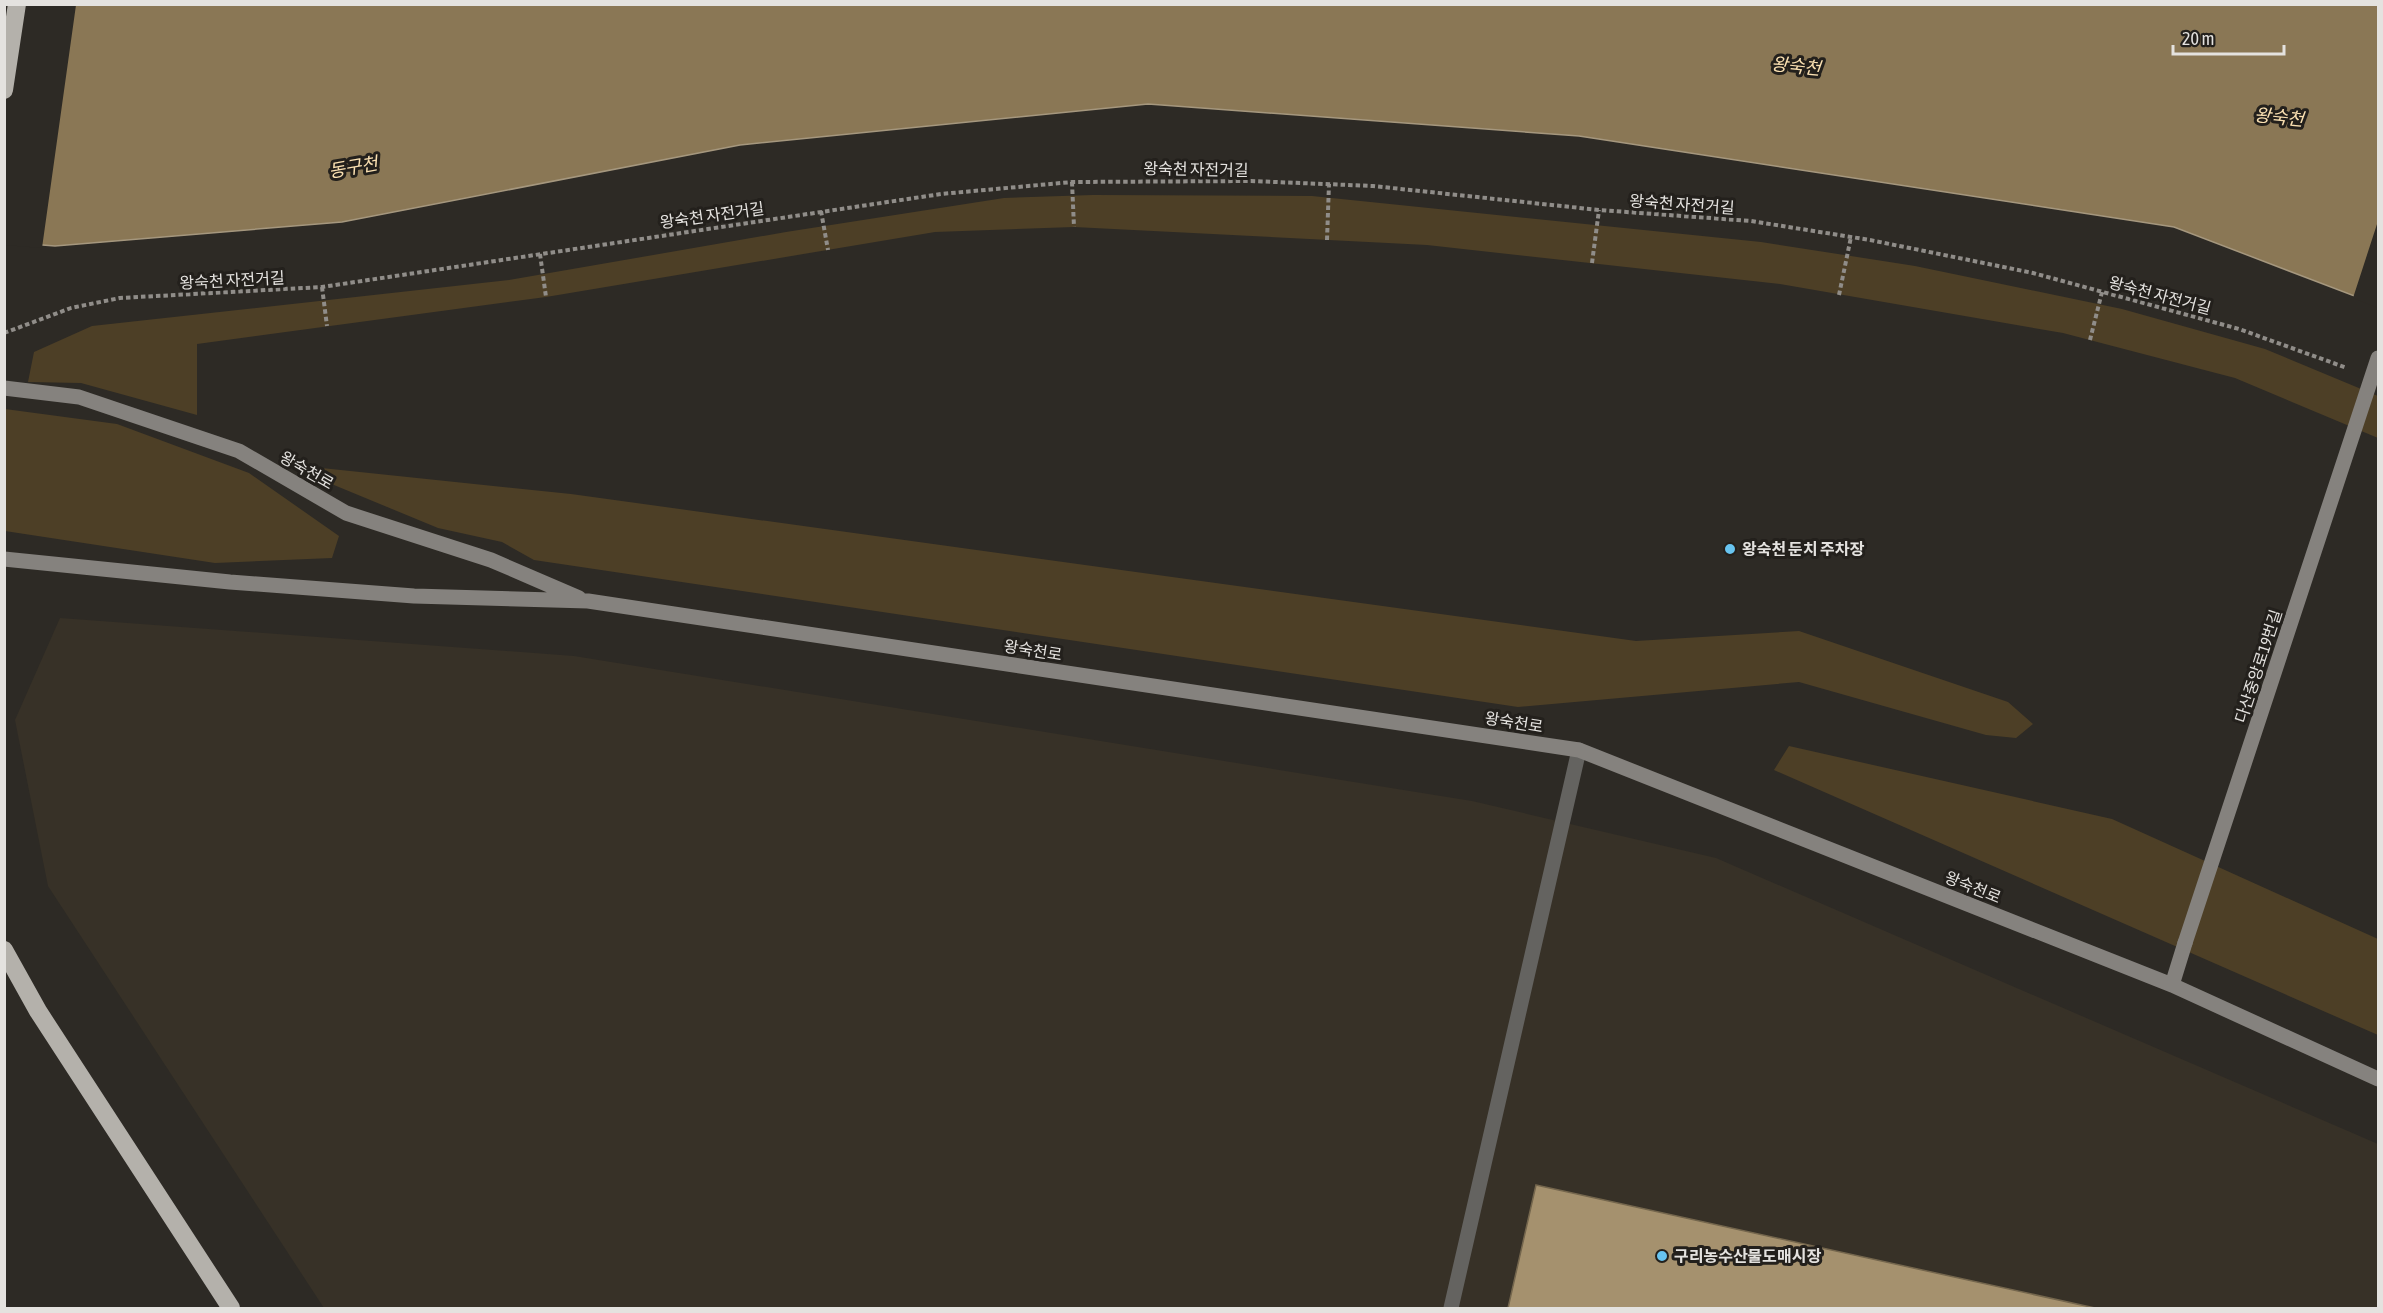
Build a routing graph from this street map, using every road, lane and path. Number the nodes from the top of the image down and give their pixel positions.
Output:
1 (17, 4) edge
2 (4, 90) edge
3 (1072, 182) junction
4 (1329, 184) junction
5 (1599, 210) junction
6 (821, 211) junction
7 (1074, 227) dead end
8 (1851, 237) junction
9 (1327, 240) dead end
10 (828, 250) dead end
11 (540, 254) junction
12 (1592, 263) dead end
13 (322, 287) junction
14 (2102, 292) junction
15 (1839, 295) dead end
16 (546, 297) dead end
17 (327, 327) dead end
18 (4, 333) edge
19 (2090, 340) dead end
20 (2379, 358) edge
21 (2358, 372) dead end
22 (4, 388) edge
23 (4, 559) edge
24 (588, 602) junction
25 (1579, 750) junction
26 (4, 950) edge
27 (2172, 985) junction
28 (2379, 1079) edge
29 (231, 1308) edge
30 (1452, 1308) edge

1 - 2 highway
3 - 4 path, 왕숙천 자전거길
3 - 6 path, 왕숙천 자전거길
3 - 7 path
4 - 5 path, 왕숙천 자전거길
4 - 9 path
5 - 8 path, 왕숙천 자전거길
5 - 12 path
6 - 10 path
6 - 11 path, 왕숙천 자전거길
8 - 14 path, 왕숙천 자전거길
8 - 15 path
11 - 13 path, 왕숙천 자전거길
11 - 16 path
13 - 17 path
13 - 18 path, 왕숙천 자전거길
14 - 19 path
14 - 21 path, 왕숙천 자전거길
20 - 27 street, 다산중앙로19번길, bridge
22 - 24 street, 왕숙천로
23 - 24 street, 왕숙천로
24 - 25 street, 왕숙천로
25 - 27 street, 왕숙천로
25 - 30 lane
26 - 29 highway
27 - 28 street, 왕숙천로

